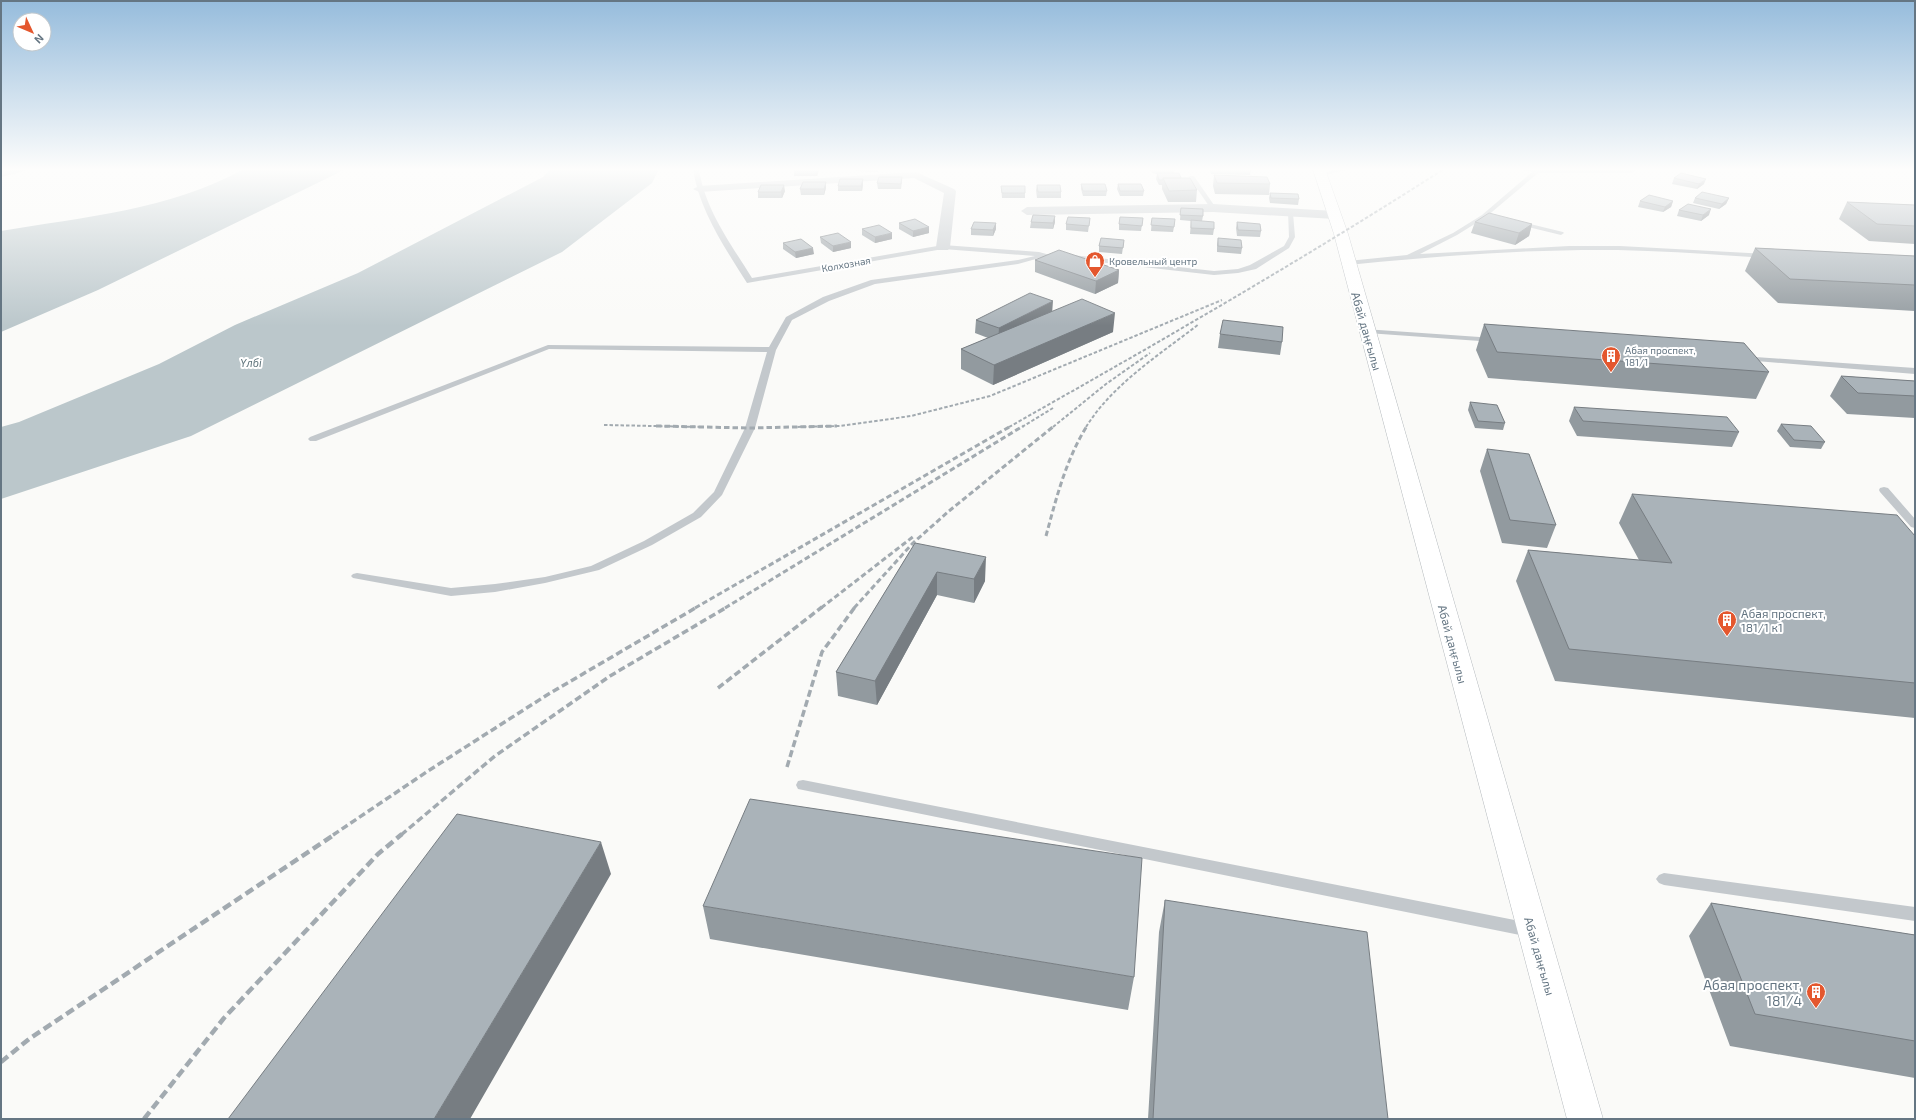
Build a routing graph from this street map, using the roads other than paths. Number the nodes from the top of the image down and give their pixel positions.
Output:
1 (714, 221) edge
2 (946, 221) edge
3 (1291, 221) edge
4 (1337, 221) edge
5 (1476, 221) edge
6 (1508, 221) edge
7 (1561, 233) dead end
8 (943, 247) junction
9 (1055, 256) junction
10 (1771, 256) edge
11 (1409, 257) junction
12 (1348, 263) junction
13 (1367, 331) junction
14 (1502, 341) edge
15 (772, 350) junction
16 (1732, 358) edge
17 (1915, 371) edge
18 (313, 439) dead end
19 (1884, 490) dead end
20 (1915, 525) edge
21 (357, 576) dead end
22 (803, 784) dead end
23 (1664, 879) dead end
24 (1915, 914) edge
25 (1533, 931) junction
26 (1585, 1119) edge

1 - 8 lane, Колхозная
2 - 8 street
3 - 9 lane, Колхозная
4 - 12 main road, Абай даңғылы
5 - 11 lane
6 - 7 lane
8 - 9 lane, Колхозная
9 - 15 lane
10 - 11 lane
11 - 12 lane
12 - 13 main road, Абай даңғылы
13 - 14 lane
13 - 25 main road, Абай даңғылы
15 - 18 lane
15 - 21 lane
16 - 17 lane
19 - 20 lane
22 - 25 lane
23 - 24 lane
25 - 26 main road, Абай даңғылы

